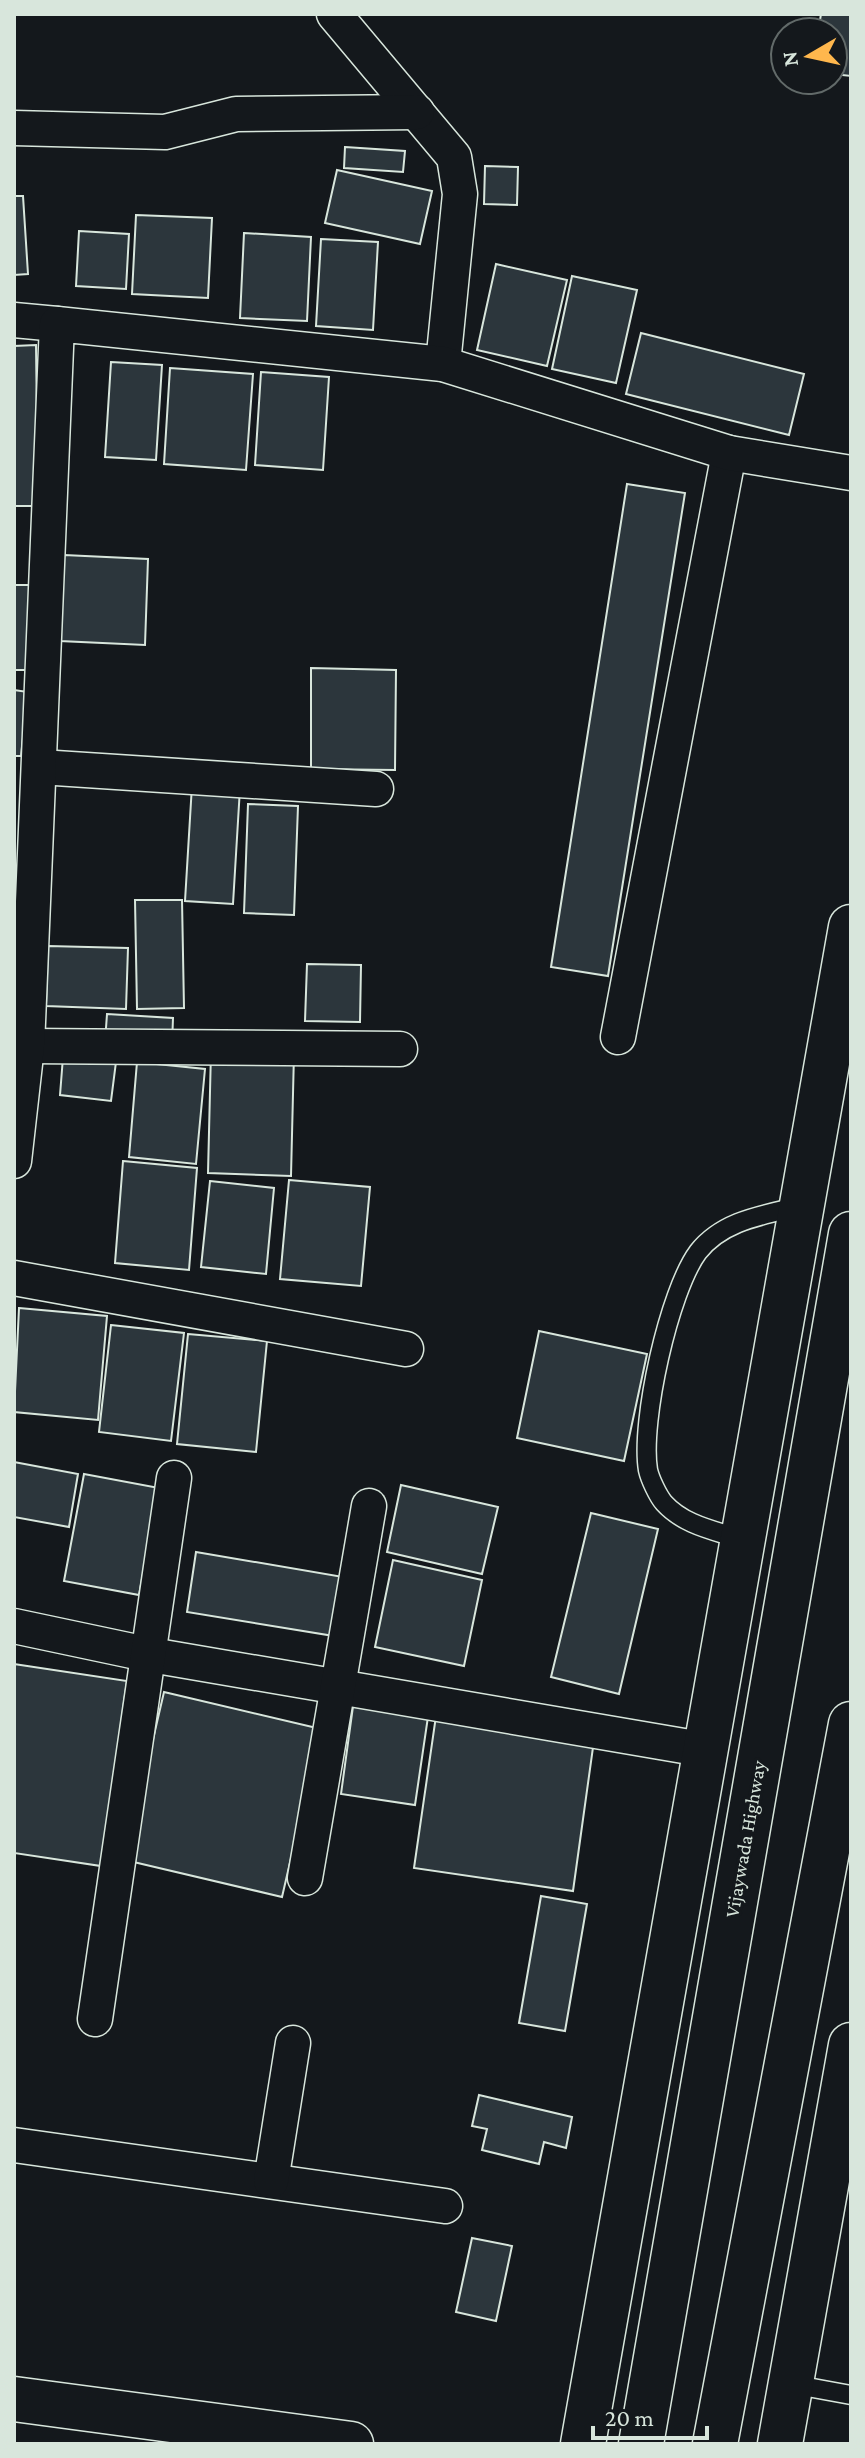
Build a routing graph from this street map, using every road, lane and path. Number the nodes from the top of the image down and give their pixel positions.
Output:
1 (334, 14) edge
2 (417, 112) junction
3 (14, 128) edge
4 (14, 320) edge
5 (57, 324) junction
6 (443, 364) junction
7 (729, 453) junction
8 (851, 473) edge
9 (40, 767) junction
10 (376, 789) dead end
11 (851, 927) edge
12 (618, 1037) dead end
13 (27, 1046) junction
14 (400, 1049) dead end
15 (14, 1161) edge
16 (801, 1206) junction
17 (851, 1234) edge
18 (14, 1278) edge
19 (406, 1349) dead end
20 (174, 1478) dead end
21 (369, 1506) dead end
22 (740, 1539) junction
23 (14, 1626) edge
24 (151, 1655) junction
25 (336, 1684) junction
26 (851, 1724) edge
27 (707, 1750) junction
28 (305, 1878) dead end
29 (95, 2019) dead end
30 (293, 2043) dead end
31 (851, 2045) edge
32 (14, 2145) edge
33 (271, 2181) junction
34 (445, 2206) dead end
35 (788, 2383) junction
36 (851, 2395) edge
37 (14, 2399) edge
38 (351, 2444) edge
39 (583, 2444) edge
40 (641, 2444) edge
41 (715, 2444) edge
42 (780, 2444) edge

1 - 2 street
2 - 3 street
2 - 6 street
4 - 5 street
5 - 6 street
5 - 9 street
6 - 7 street
7 - 8 street
7 - 12 street
9 - 10 street
9 - 13 street
11 - 16 main road
13 - 14 street
13 - 15 street
16 - 22 main road
16 - 22 lane
17 - 40 main road, Vijaywada Highway
18 - 19 street
20 - 24 street
21 - 25 street
22 - 27 main road
23 - 24 street
24 - 25 street
24 - 29 street
25 - 27 street
25 - 28 street
26 - 41 main road
27 - 39 main road
30 - 33 street
31 - 35 main road
32 - 33 street
33 - 34 street
35 - 36 lane
35 - 42 main road
37 - 38 main road

